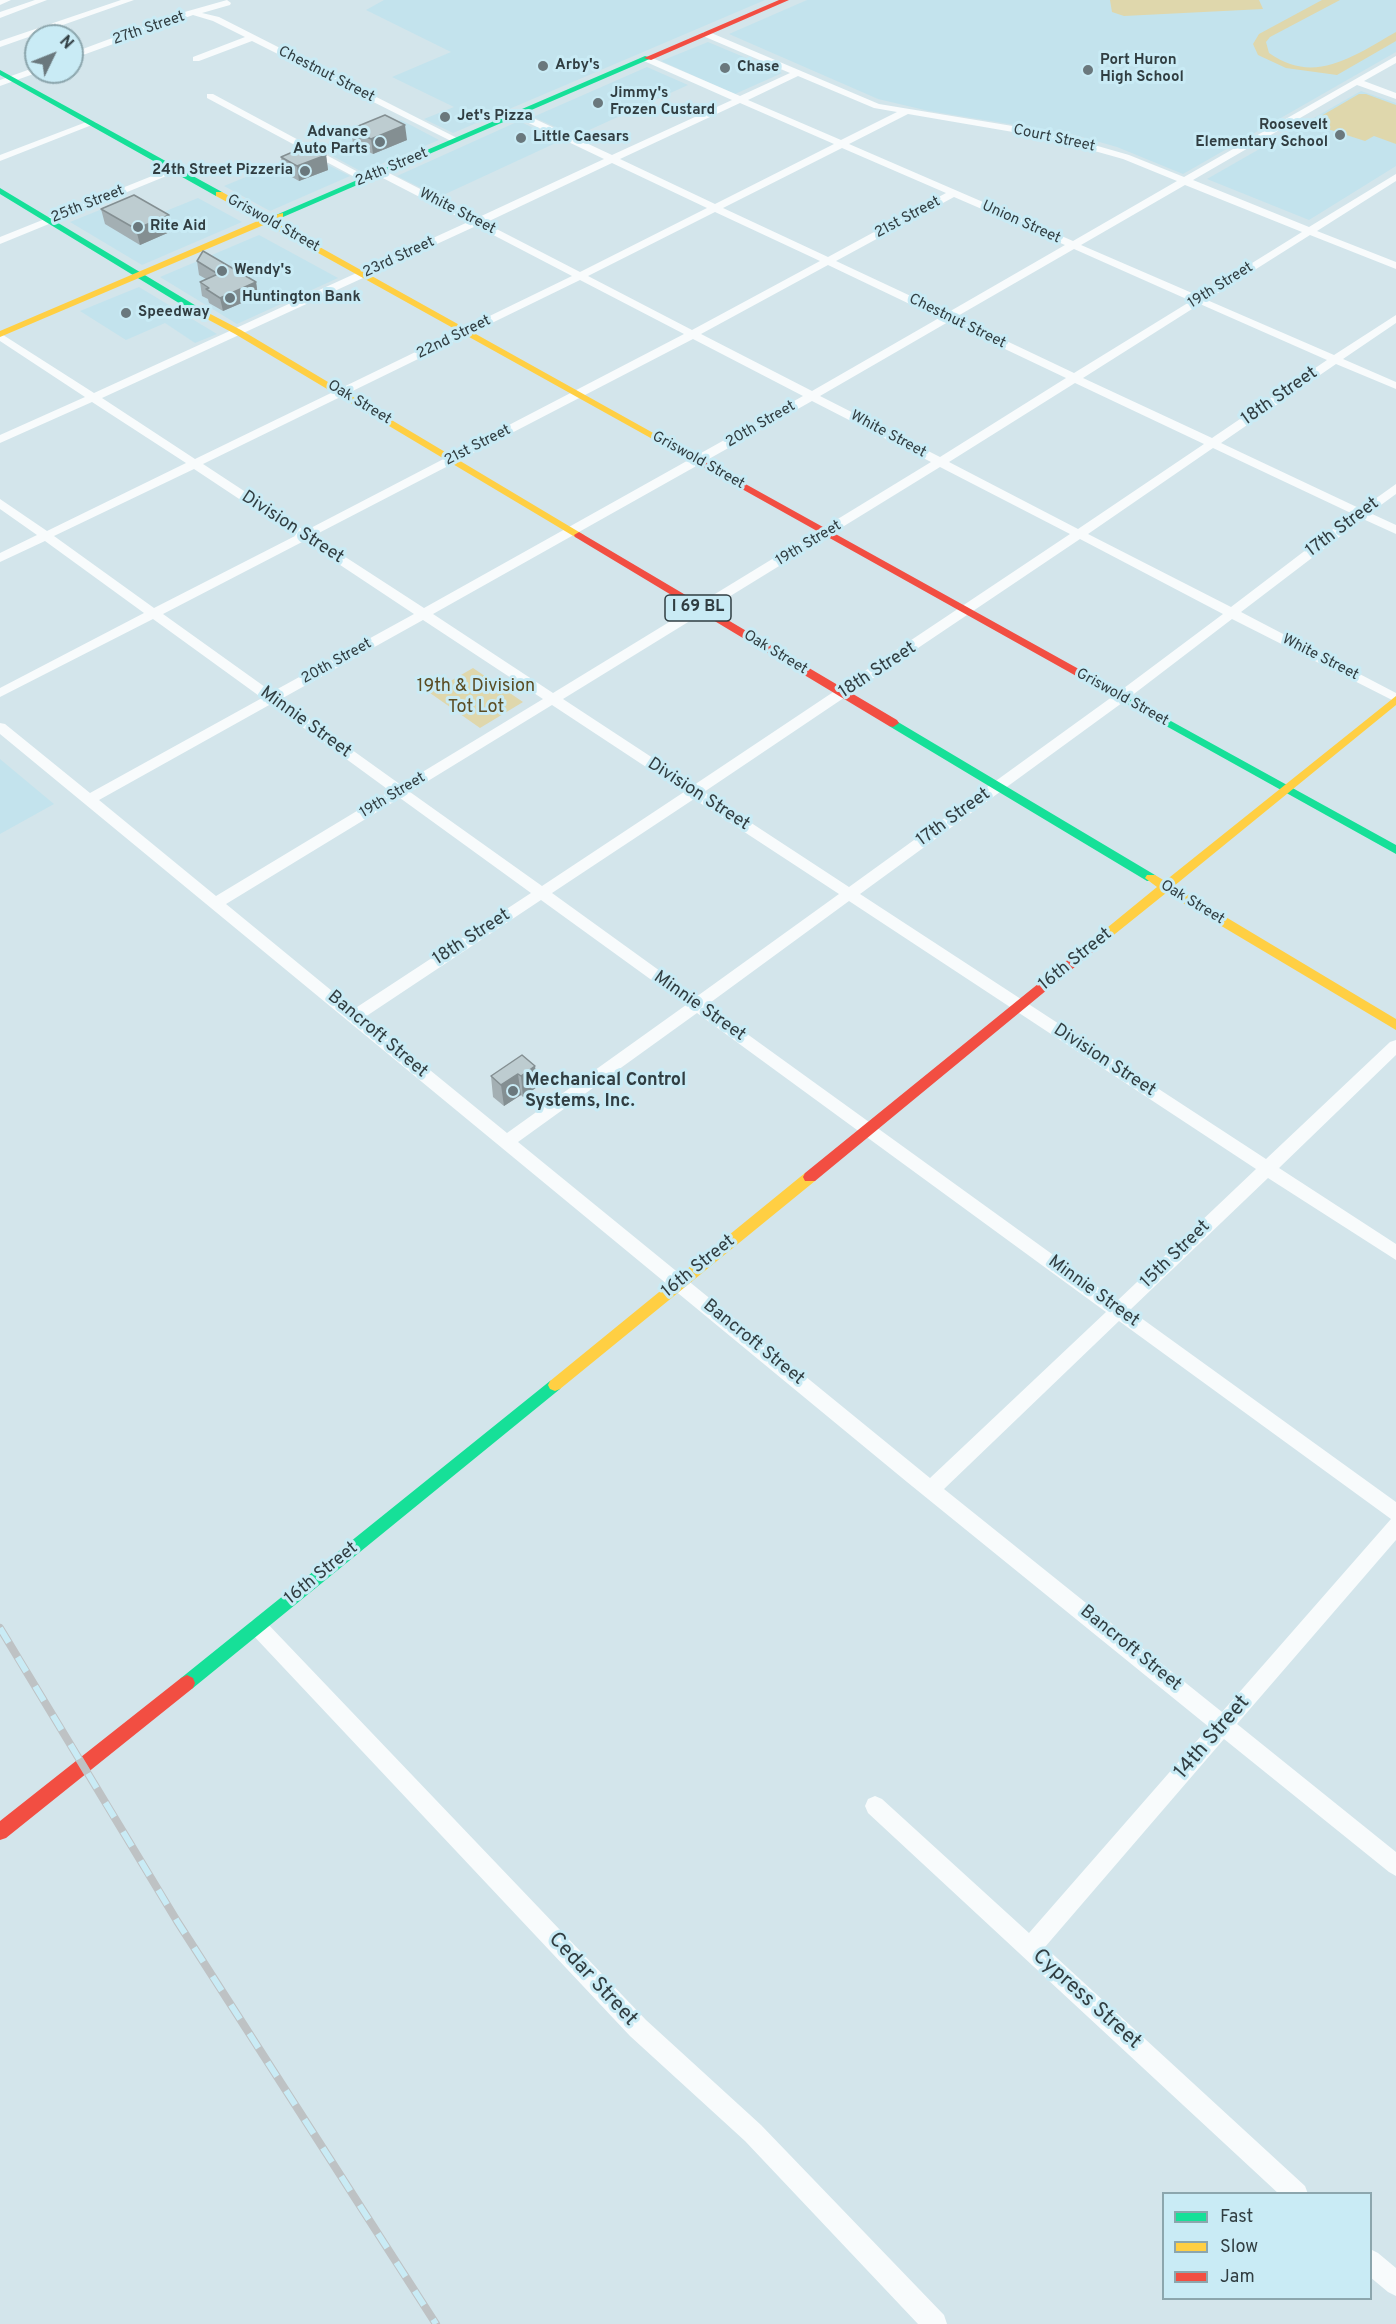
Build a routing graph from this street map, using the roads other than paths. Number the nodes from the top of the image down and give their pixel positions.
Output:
1 (7, 0) edge
2 (20, 0) edge
3 (43, 0) edge
4 (130, 0) edge
5 (784, 0) edge
6 (0, 2) edge
7 (227, 3) dead end
8 (30, 5) junction
9 (196, 14) junction
10 (0, 15) edge
11 (706, 34) junction
12 (251, 38) junction
13 (0, 44) edge
14 (84, 52) edge
15 (196, 59) dead end
16 (647, 59) junction
17 (1396, 59) edge
18 (24, 73) edge
19 (797, 73) junction
20 (4, 78) edge
21 (1357, 81) junction
22 (210, 96) dead end
23 (1396, 96) edge
24 (740, 99) junction
25 (905, 112) junction
26 (517, 114) junction
27 (92, 123) junction
28 (456, 140) junction
29 (843, 145) junction
30 (0, 158) edge
31 (612, 159) junction
32 (176, 170) junction
33 (381, 173) junction
34 (366, 179) junction
35 (1185, 181) junction
36 (1392, 183) edge
37 (0, 190) edge
38 (954, 193) junction
39 (717, 208) junction
40 (50, 221) junction
41 (267, 222) junction
42 (476, 222) junction
43 (1309, 231) junction
44 (0, 241) edge
45 (1072, 245) junction
46 (828, 261) junction
47 (1396, 266) edge
48 (364, 274) junction
49 (139, 276) junction
50 (580, 276) junction
51 (1199, 300) junction
52 (948, 317) junction
53 (1396, 318) edge
54 (238, 332) junction
55 (467, 332) junction
56 (693, 334) junction
57 (0, 335) edge
58 (1335, 359) junction
59 (1075, 378) junction
60 (1396, 386) edge
61 (341, 393) junction
62 (577, 395) junction
63 (812, 395) junction
64 (93, 397) junction
65 (0, 439) edge
66 (1213, 443) junction
67 (453, 459) junction
68 (699, 461) junction
69 (939, 462) junction
70 (195, 464) junction
71 (1396, 488) edge
72 (0, 503) edge
73 (1362, 513) junction
74 (1396, 530) edge
75 (572, 531) junction
76 (827, 533) junction
77 (1080, 534) junction
78 (45, 536) junction
79 (304, 536) junction
80 (0, 558) edge
81 (701, 610) junction
82 (967, 612) junction
83 (1231, 612) junction
84 (153, 614) junction
85 (424, 614) junction
86 (0, 693) edge
87 (843, 694) junction
88 (1121, 697) junction
89 (1396, 698) edge
90 (272, 699) junction
91 (553, 700) junction
92 (0, 727) edge
93 (997, 787) junction
94 (1288, 789) junction
95 (400, 791) junction
96 (693, 792) junction
97 (90, 799) junction
98 (1396, 850) edge
99 (1166, 887) junction
100 (541, 894) junction
101 (849, 894) junction
102 (216, 903) junction
103 (697, 1005) junction
104 (1020, 1006) junction
105 (355, 1016) junction
106 (1396, 1025) edge
107 (1396, 1046) edge
108 (868, 1129) junction
109 (507, 1142) junction
110 (1266, 1168) junction
111 (1396, 1253) edge
112 (680, 1283) junction
113 (1118, 1310) junction
114 (932, 1489) junction
115 (1396, 1513) edge
116 (1396, 1526) edge
117 (258, 1626) junction
118 (1225, 1726) junction
119 (875, 1806) dead end
120 (0, 1832) edge
121 (1396, 1865) edge
122 (1029, 1949) junction
123 (1296, 2192) edge
124 (1372, 2261) edge
125 (1396, 2284) edge
126 (935, 2324) edge

1 - 6 street
2 - 8 street
3 - 8 street
4 - 13 street
5 - 11 main road, 24th Street
7 - 9 street, 27th Street
8 - 10 street
9 - 12 street, Chestnut Street
9 - 14 street, 27th Street
11 - 16 main road, 24th Street
11 - 19 street, Court Street
12 - 15 street
12 - 28 street, Chestnut Street
16 - 24 street, Union Street
16 - 26 main road, 24th Street
17 - 21 street, 20th Street
18 - 20 street
19 - 24 street, 23rd Street
19 - 25 street, Court Street
20 - 27 main road, Griswold Street
21 - 23 street
21 - 35 street, 20th Street
22 - 34 street
24 - 29 street, Union Street
24 - 31 street, 23rd Street
25 - 29 street, 22nd Street
25 - 35 street, Court Street
26 - 28 main road, 24th Street
26 - 31 street, Chestnut Street
27 - 30 street
27 - 32 main road, Griswold Street
28 - 33 main road, 24th Street
29 - 38 street, Union Street
29 - 39 street, 22nd Street
31 - 39 street, Chestnut Street
31 - 42 street, 23rd Street
32 - 40 street, 25th Street
32 - 41 main road, Griswold Street
33 - 34 main road, 24th Street
33 - 42 street, White Street
34 - 41 main road, 24th Street
35 - 43 street, Court Street
35 - 45 street, 20th Street
36 - 43 street, 19th Street
37 - 40 main road, Oak Street / I 69 BL
38 - 45 street, Union Street
38 - 46 street, 21st Street
39 - 46 street, Chestnut Street
39 - 50 street, 22nd Street
40 - 44 street, 25th Street
40 - 49 main road, Oak Street / I 69 BL
41 - 48 main road, Griswold Street
41 - 49 main road, 24th Street
42 - 48 street, 23rd Street
42 - 50 street, White Street
43 - 47 street, Court Street
43 - 51 street, 19th Street
45 - 51 street, Union Street
45 - 52 street, 20th Street
46 - 52 street, Chestnut Street
46 - 56 street, 21st Street
48 - 54 street, 23rd Street
48 - 55 main road, Griswold Street
49 - 54 main road, Oak Street / I 69 BL
49 - 57 main road, 24th Street
50 - 55 street, 22nd Street
50 - 56 street, White Street
51 - 58 street, Union Street
51 - 59 street, 19th Street
52 - 59 street, Chestnut Street
52 - 63 street, 20th Street
53 - 58 street, 18th Street
54 - 61 main road, Oak Street / I 69 BL
54 - 64 street, 23rd Street
55 - 61 street, 22nd Street
55 - 62 main road, Griswold Street
56 - 62 street, 21st Street
56 - 63 street, White Street
57 - 64 street, Division Street
58 - 60 street, Union Street
58 - 66 street, 18th Street
59 - 66 street, Chestnut Street
59 - 69 street, 19th Street
61 - 67 main road, Oak Street / I 69 BL
61 - 70 street, 22nd Street
62 - 67 street, 21st Street
62 - 68 main road, Griswold Street
63 - 68 street, 20th Street
63 - 69 street, White Street
64 - 65 street, 23rd Street
64 - 70 street, Division Street
66 - 73 street, Chestnut Street
66 - 77 street, 18th Street
67 - 75 main road, Oak Street / I 69 BL
67 - 79 street, 21st Street
68 - 75 street, 20th Street
68 - 76 main road, Griswold Street
69 - 76 street, 19th Street
69 - 77 street, White Street
70 - 78 street, 22nd Street
70 - 79 street, Division Street
71 - 73 street, 17th Street
72 - 78 street, Minnie Street
73 - 74 street, Chestnut Street
73 - 83 street, 17th Street
75 - 81 main road, Oak Street / I 69 BL
75 - 85 street, 20th Street
76 - 81 street, 19th Street
76 - 82 main road, Griswold Street
77 - 82 street, 18th Street
77 - 83 street, White Street
78 - 80 street, 22nd Street
78 - 84 street, Minnie Street
79 - 84 street, 21st Street
79 - 85 street, Division Street
81 - 87 main road, Oak Street / I 69 BL
81 - 91 street, 19th Street
82 - 87 street, 18th Street
82 - 88 main road, Griswold Street
83 - 88 street, 17th Street
83 - 89 street, White Street
84 - 86 street, 21st Street
84 - 90 street, Minnie Street
85 - 90 street, 20th Street
85 - 91 street, Division Street
87 - 93 main road, Oak Street / I 69 BL
87 - 96 street, 18th Street
88 - 93 street, 17th Street
88 - 94 main road, Griswold Street
89 - 94 main road, 16th Street
90 - 95 street, Minnie Street
90 - 97 street, 20th Street
91 - 95 street, 19th Street
91 - 96 street, Division Street
92 - 97 street, Bancroft Street
93 - 99 main road, Oak Street / I 69 BL
93 - 101 street, 17th Street
94 - 98 main road, Griswold Street
94 - 99 main road, 16th Street
95 - 100 street, Minnie Street
95 - 102 street, 19th Street
96 - 100 street, 18th Street
96 - 101 street, Division Street
97 - 102 street, Bancroft Street
99 - 104 main road, 16th Street
99 - 106 main road, Oak Street / I 69 BL
100 - 103 street, Minnie Street
100 - 105 street, 18th Street
101 - 103 street, 17th Street
101 - 104 street, Division Street
102 - 105 street, Bancroft Street
103 - 108 street, Minnie Street
103 - 109 street, 17th Street
104 - 108 main road, 16th Street
104 - 110 street, Division Street
105 - 109 street, Bancroft Street
107 - 110 street, 15th Street
108 - 112 main road, 16th Street
108 - 113 street, Minnie Street
109 - 112 street, Bancroft Street
110 - 111 street, Division Street
110 - 113 street, 15th Street
112 - 114 street, Bancroft Street
112 - 117 main road, 16th Street
113 - 114 street, 15th Street
113 - 115 street, Minnie Street
114 - 118 street, Bancroft Street
116 - 118 street, 14th Street
117 - 120 main road, 16th Street
117 - 126 street, Cedar Street
118 - 121 street, Bancroft Street
118 - 122 street, 14th Street
119 - 122 street, Cypress Street
122 - 123 street, Cypress Street
124 - 125 street

